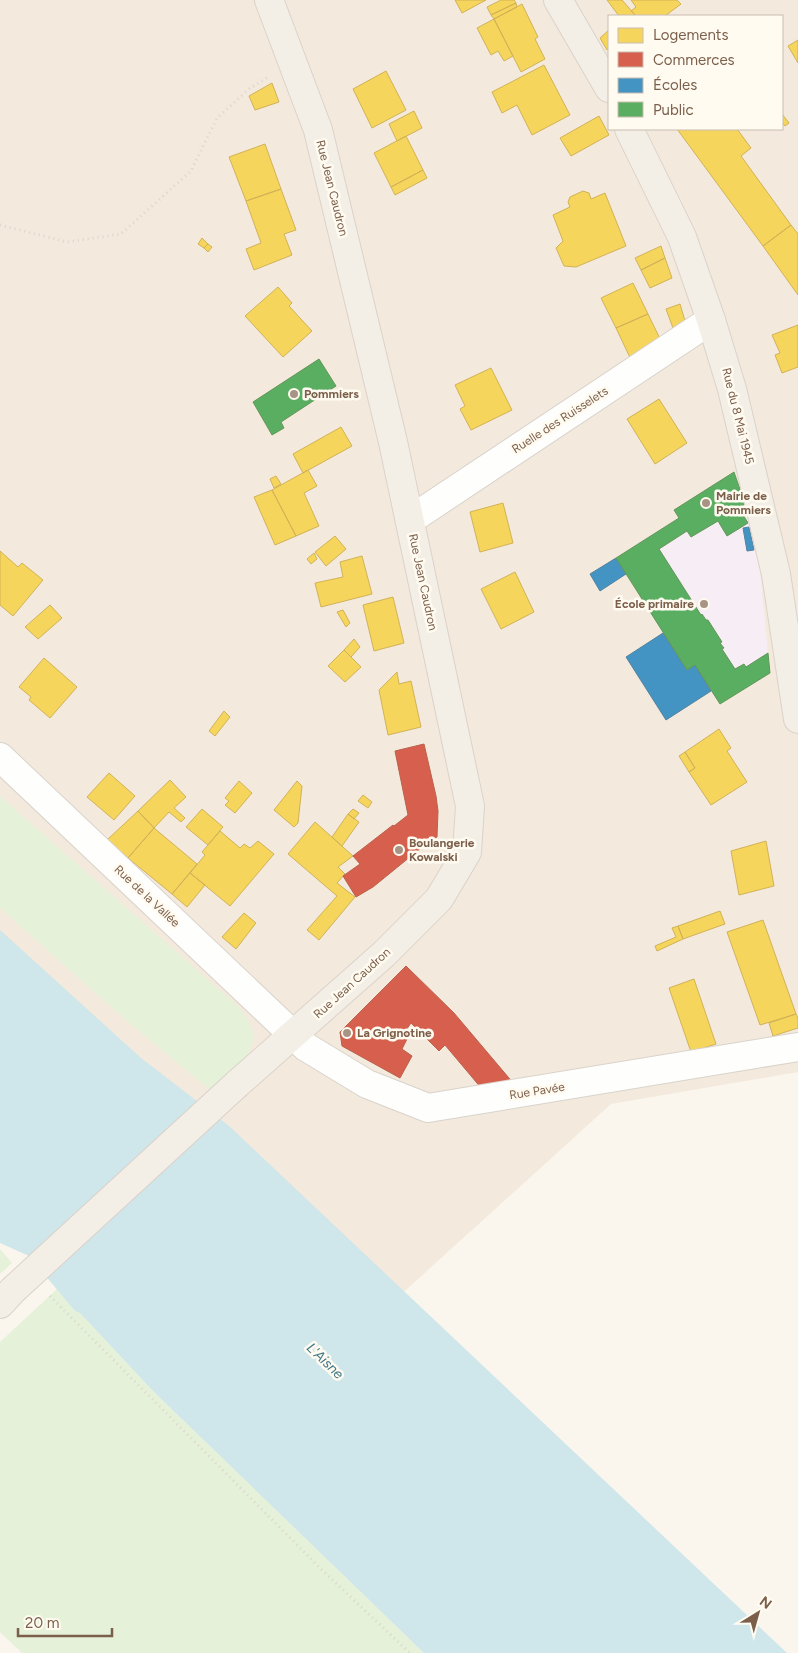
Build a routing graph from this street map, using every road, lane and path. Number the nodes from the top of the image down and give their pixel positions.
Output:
1 (269, 0) edge
2 (558, 0) edge
3 (297, 75) junction
4 (608, 86) edge
5 (629, 130) edge
6 (0, 225) edge
7 (711, 320) junction
8 (410, 520) junction
9 (798, 718) edge
10 (0, 757) edge
11 (294, 1036) junction
12 (798, 1047) edge
13 (7, 1297) edge
14 (410, 1653) edge

1 - 3 main road, Rue Jean Caudron
2 - 4 main road
3 - 6 path
3 - 8 main road, Rue Jean Caudron
5 - 7 main road, Rue du 8 Mai 1945
7 - 8 street, Ruelle des Ruisselets
7 - 9 main road, Rue du 8 Mai 1945
8 - 11 main road, Rue Jean Caudron
10 - 11 street, Rue de la Vallée
11 - 12 street, Rue Pavée
11 - 13 main road, Rue Jean Caudron, bridge
13 - 14 path

